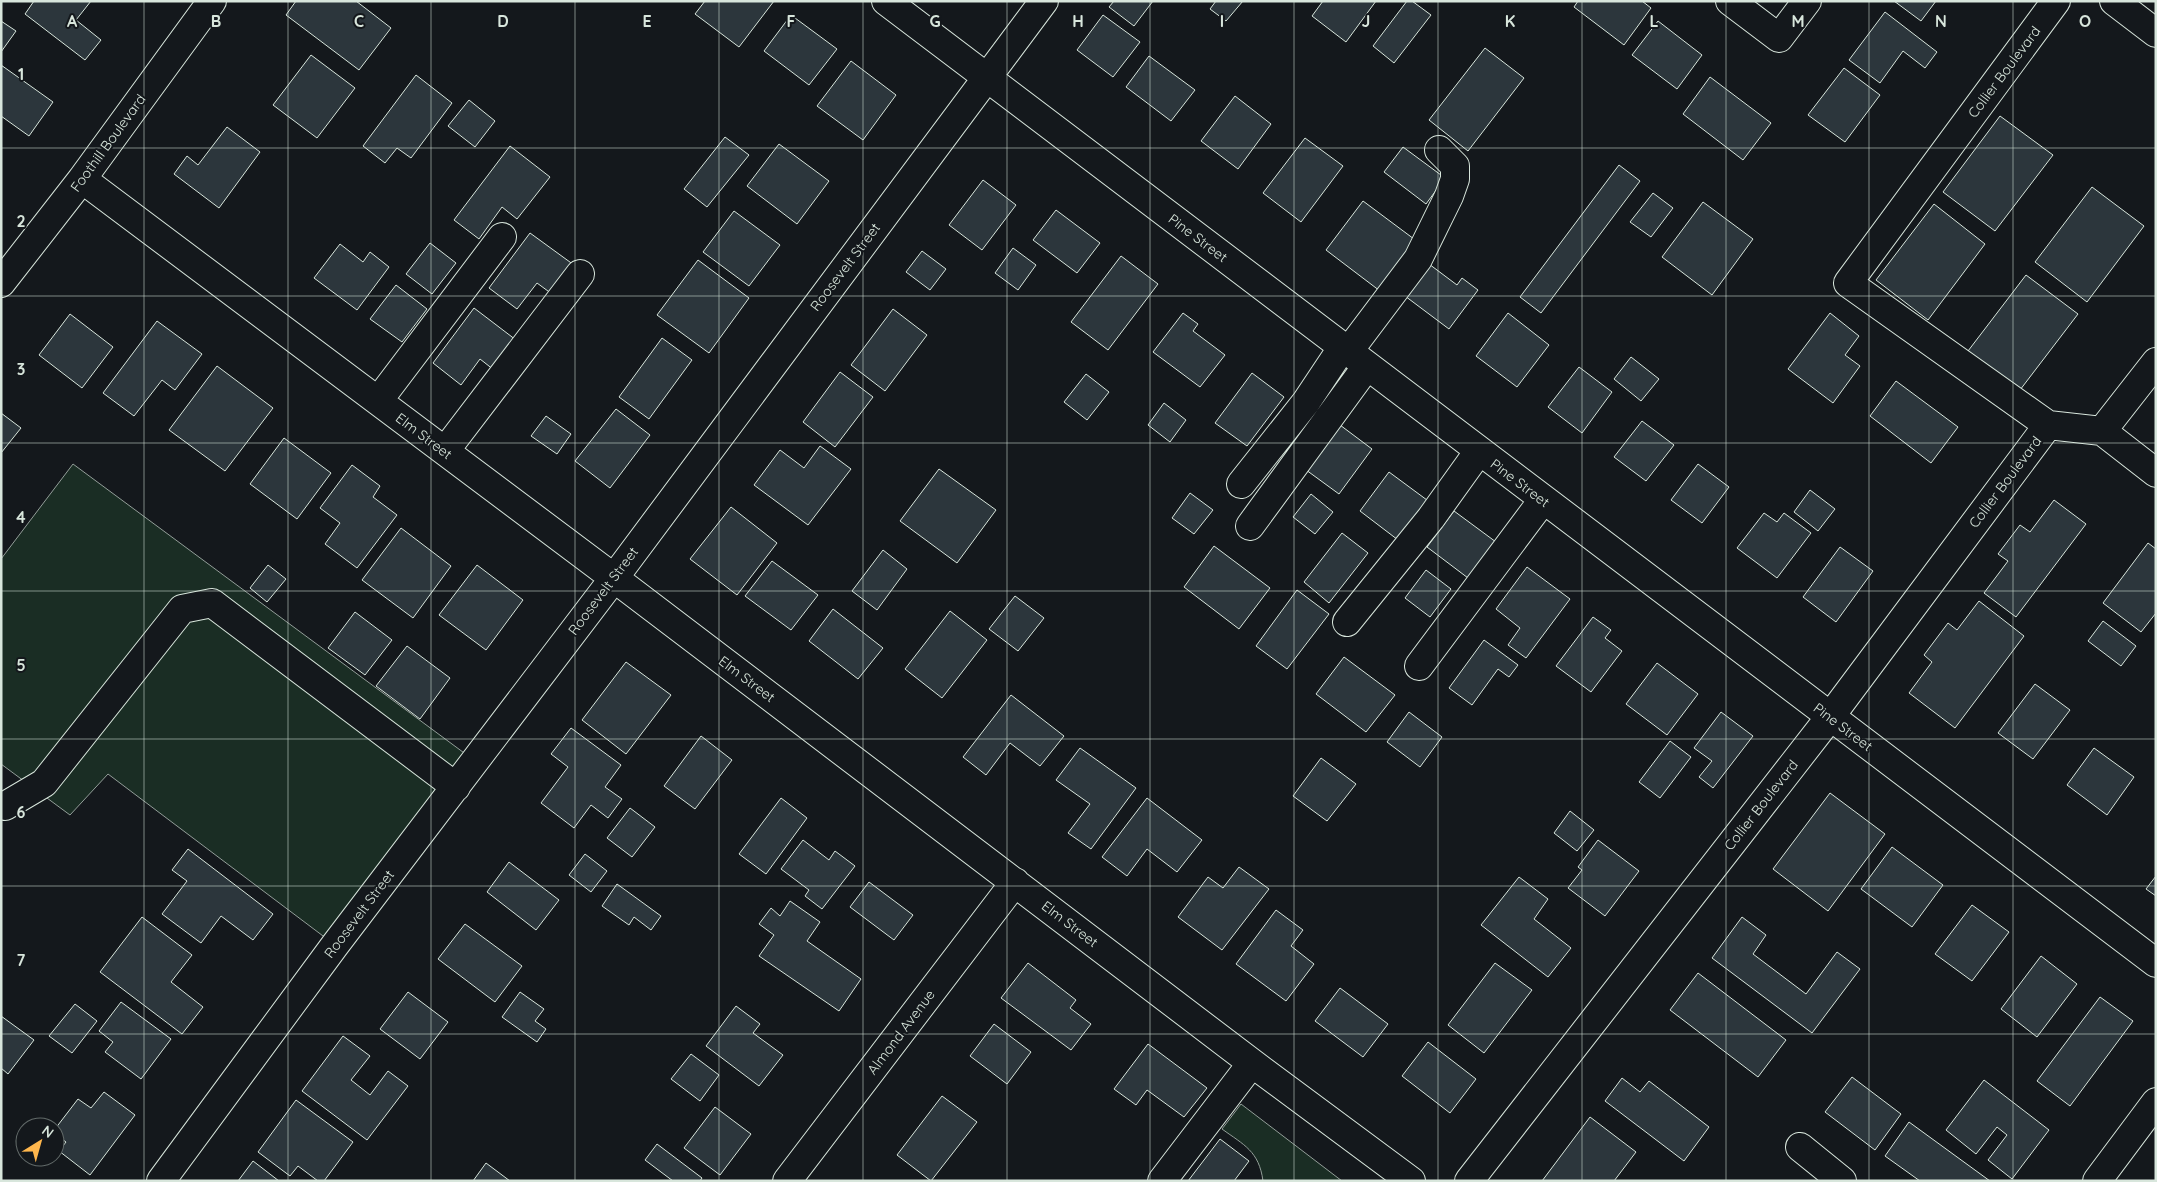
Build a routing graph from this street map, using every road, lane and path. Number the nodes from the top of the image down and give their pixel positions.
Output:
1 (212, 1) edge
2 (886, 1) edge
3 (1044, 1) edge
4 (1730, 1) edge
5 (1807, 1) edge
6 (2056, 1) edge
7 (2114, 1) edge
8 (2156, 33) edge
9 (987, 77) junction
10 (1439, 150) dead end
11 (82, 179) junction
12 (502, 237) dead end
13 (580, 274) dead end
14 (1, 284) edge
15 (1353, 355) junction
16 (2156, 362) edge
17 (378, 401) junction
18 (2048, 425) junction
19 (2102, 431) junction
20 (1479, 451) junction
21 (445, 452) junction
22 (2156, 473) edge
23 (1241, 484) dead end
24 (1543, 500) junction
25 (1250, 526) dead end
26 (614, 578) junction
27 (1347, 622) dead end
28 (1419, 666) dead end
29 (1830, 717) junction
30 (456, 787) junction
31 (5, 806) dead end
32 (1015, 882) junction
33 (2156, 963) edge
34 (1252, 1064) junction
35 (2156, 1102) edge
36 (1800, 1147) dead end
37 (161, 1181) edge
38 (787, 1181) edge
39 (1162, 1181) edge
40 (1411, 1181) edge
41 (1469, 1181) edge
42 (1842, 1181) edge
43 (2097, 1181) edge

1 - 11 street, Foothill Boulevard
2 - 9 street, Pine Street
3 - 9 street, Roosevelt Street
4 - 5 street
6 - 18 street, Collier Boulevard
7 - 8 street
9 - 15 street, Pine Street
9 - 26 street, Roosevelt Street
10 - 15 street
11 - 14 street, Foothill Boulevard
11 - 17 street, Elm Street
12 - 17 street
13 - 21 street
15 - 20 street, Pine Street
15 - 23 street
15 - 25 street
16 - 19 street
17 - 21 street, Elm Street
18 - 19 street, Collier Boulevard
18 - 29 street, Collier Boulevard
19 - 22 street
20 - 24 street, Pine Street
20 - 27 street
21 - 26 street, Elm Street
24 - 28 street
24 - 29 street, Pine Street
26 - 30 street, Roosevelt Street
26 - 32 street, Elm Street
29 - 33 street, Pine Street
29 - 41 street, Collier Boulevard
30 - 31 street
30 - 37 street, Roosevelt Street
32 - 34 street, Elm Street
32 - 38 street, Almond Avenue
34 - 39 street
34 - 40 street, Elm Street
35 - 43 street
36 - 42 street

